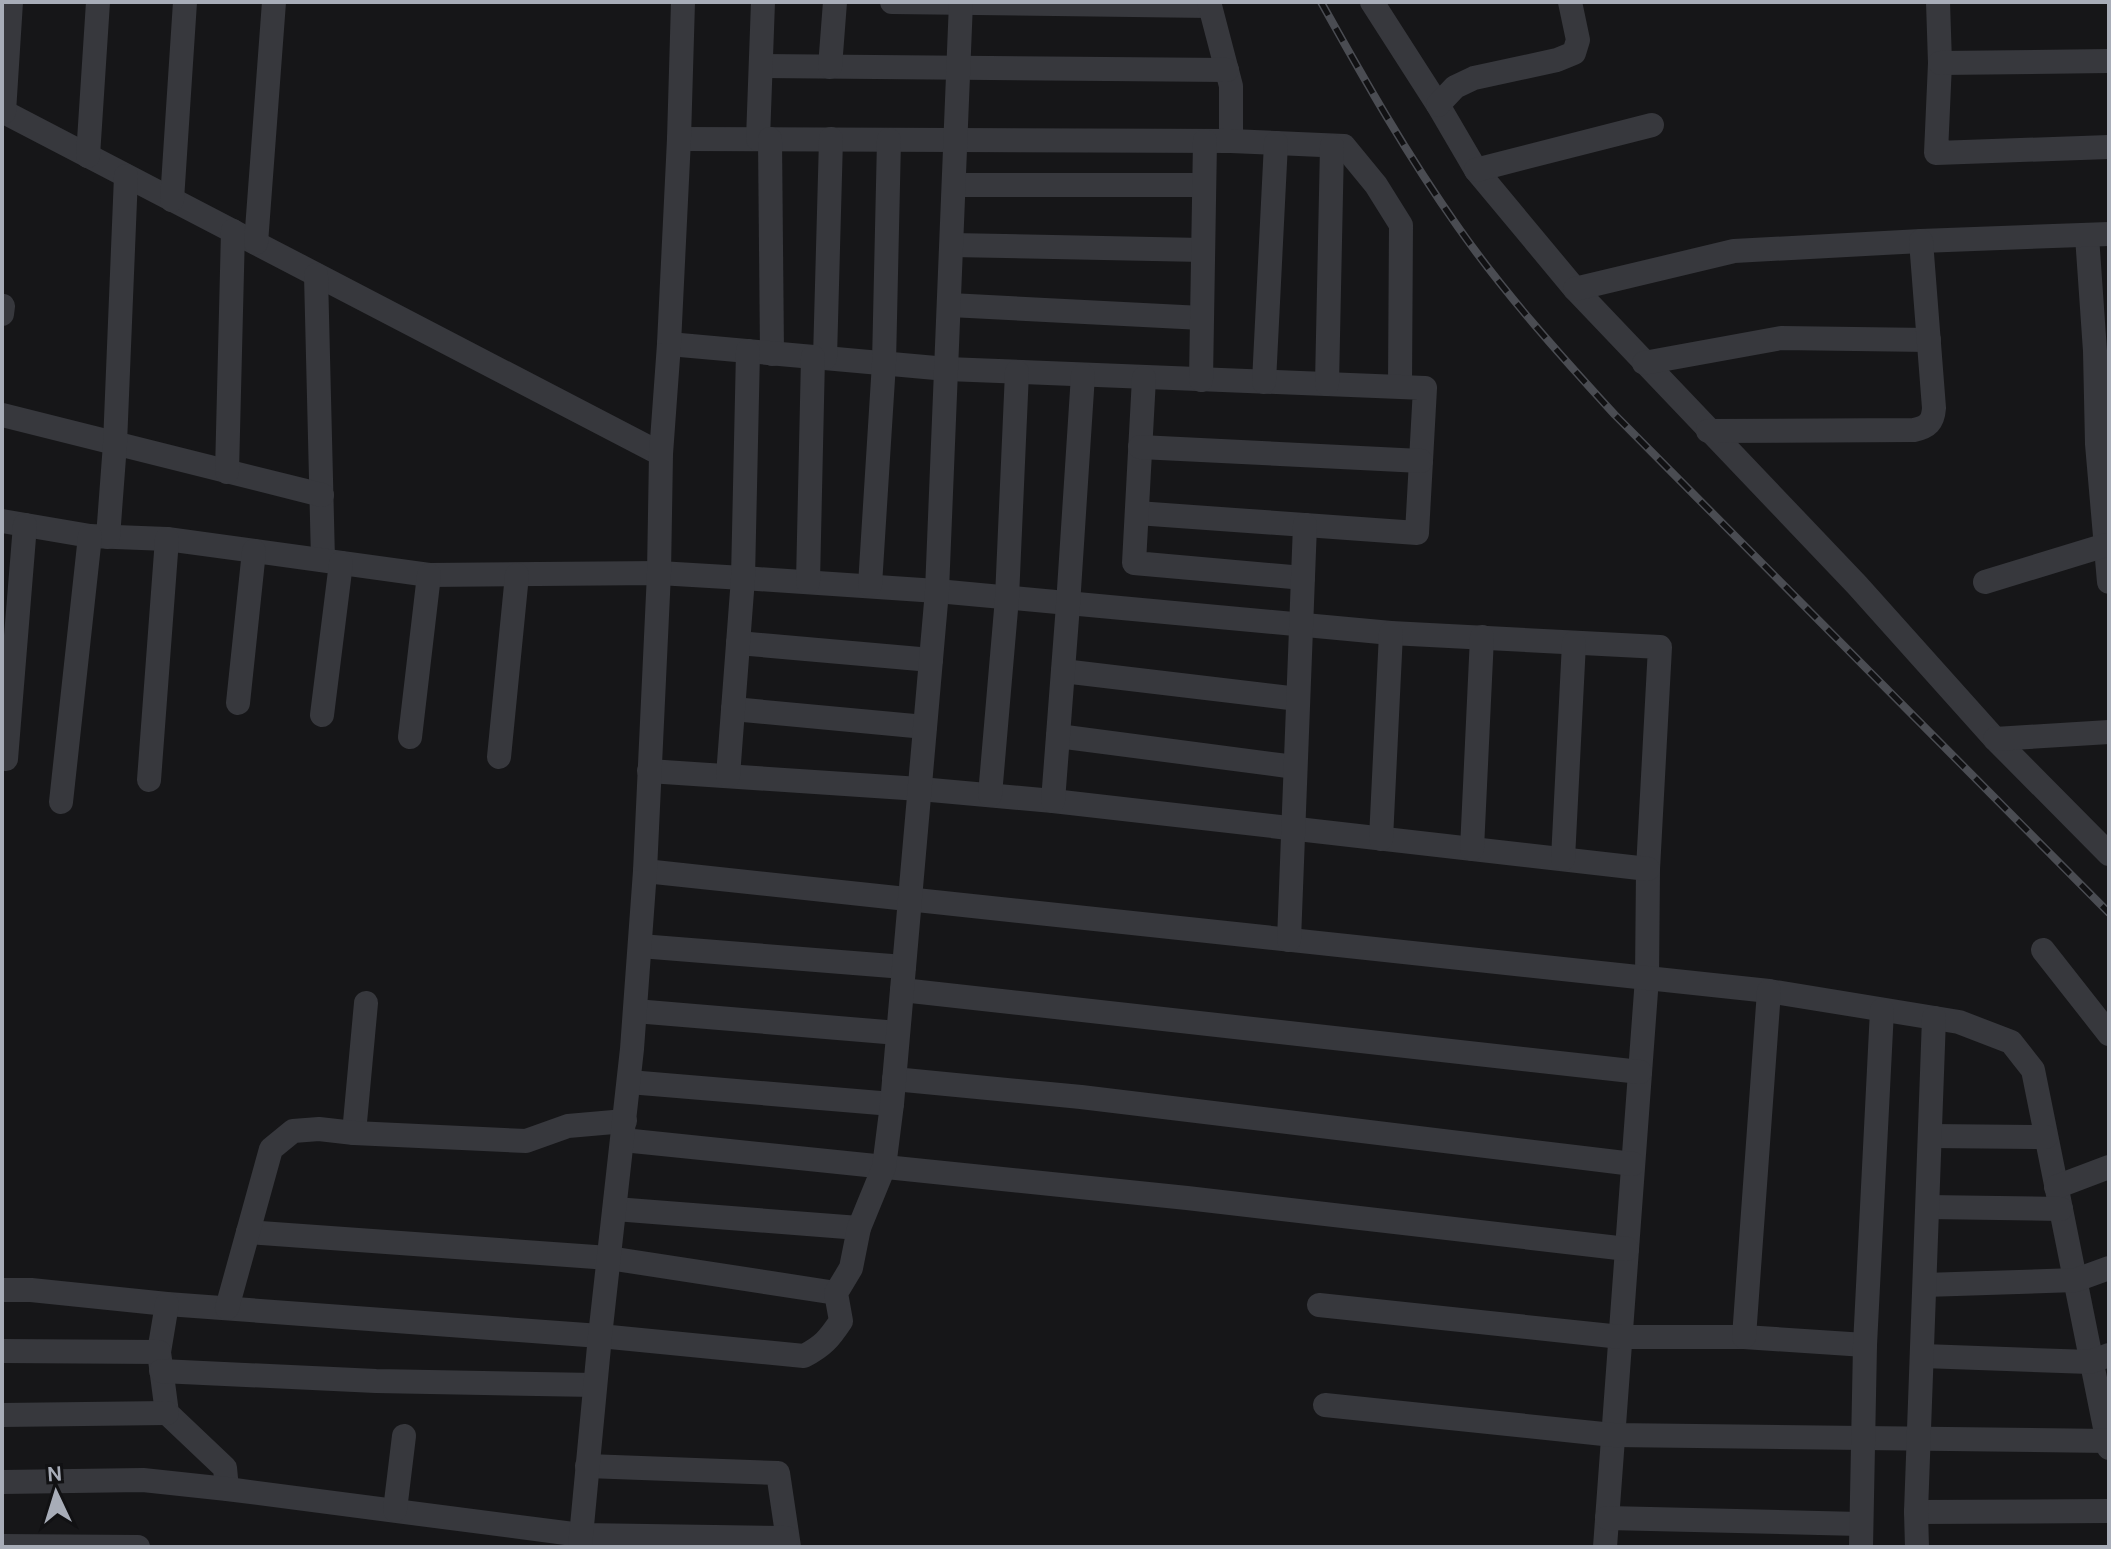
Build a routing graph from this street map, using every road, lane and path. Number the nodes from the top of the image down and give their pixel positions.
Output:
1 (11, 2) edge
2 (98, 2) edge
3 (185, 2) edge
4 (274, 2) edge
5 (683, 2) edge
6 (763, 2) edge
7 (835, 2) edge
8 (892, 2) edge
9 (1372, 2) edge
10 (1570, 2) edge
11 (1938, 2) edge
12 (961, 3) edge
13 (1209, 4) edge
14 (2109, 61) edge
15 (1940, 63) junction
16 (761, 66) junction
17 (830, 67) junction
18 (957, 68) junction
19 (1227, 70) junction
20 (1438, 105) junction
21 (3, 112) edge
22 (1652, 125) dead end
23 (679, 139) junction
24 (764, 139) junction
25 (831, 139) junction
26 (889, 140) junction
27 (956, 140) junction
28 (1205, 141) junction
29 (1231, 141) junction
30 (1276, 143) junction
31 (1332, 146) junction
32 (2109, 147) edge
33 (88, 156) junction
34 (1476, 170) junction
35 (126, 176) junction
36 (955, 185) junction
37 (1204, 185) junction
38 (172, 200) junction
39 (233, 231) junction
40 (2098, 235) edge
41 (1921, 241) junction
42 (256, 243) junction
43 (952, 245) junction
44 (1203, 250) junction
45 (316, 275) junction
46 (1575, 289) junction
47 (950, 305) junction
48 (1202, 318) junction
49 (1929, 340) junction
50 (669, 344) junction
51 (2102, 350) edge
52 (760, 352) junction
53 (819, 358) junction
54 (884, 363) junction
55 (1644, 363) junction
56 (947, 369) junction
57 (1017, 372) junction
58 (1083, 375) junction
59 (1144, 378) junction
60 (1201, 380) junction
61 (1264, 382) junction
62 (1327, 384) junction
63 (1400, 386) junction
64 (2, 415) edge
65 (1708, 431) junction
66 (2103, 443) edge
67 (115, 444) junction
68 (1140, 447) junction
69 (661, 454) junction
70 (1421, 461) junction
71 (227, 472) junction
72 (322, 495) junction
73 (1137, 513) junction
74 (14, 523) edge
75 (1305, 525) junction
76 (99, 537) junction
77 (167, 539) junction
78 (2106, 545) junction
79 (254, 551) junction
80 (332, 561) junction
81 (659, 573) junction
82 (429, 575) junction
83 (517, 575) junction
84 (743, 578) junction
85 (1303, 578) junction
86 (808, 582) junction
87 (1985, 582) dead end
88 (2109, 582) edge
89 (870, 585) junction
90 (937, 591) junction
91 (1007, 598) junction
92 (1068, 605) junction
93 (1301, 626) junction
94 (1391, 633) junction
95 (1482, 637) junction
96 (738, 643) junction
97 (1574, 643) junction
98 (931, 660) junction
99 (1063, 671) junction
100 (1298, 699) junction
101 (238, 703) dead end
102 (733, 709) junction
103 (322, 715) dead end
104 (925, 727) junction
105 (2109, 732) edge
106 (1058, 736) junction
107 (410, 737) dead end
108 (1995, 739) junction
109 (499, 757) dead end
110 (6, 759) dead end
111 (1295, 767) junction
112 (649, 771) junction
113 (728, 776) junction
114 (149, 780) dead end
115 (920, 789) junction
116 (990, 795) junction
117 (1053, 801) junction
118 (61, 802) dead end
119 (1293, 829) junction
120 (1381, 839) junction
121 (1472, 849) junction
122 (2109, 854) edge
123 (1563, 859) junction
124 (1648, 869) junction
125 (645, 871) junction
126 (910, 900) junction
127 (1289, 940) junction
128 (640, 946) junction
129 (2043, 950) dead end
130 (903, 978) junction
131 (1647, 978) junction
132 (1769, 991) junction
133 (366, 1003) dead end
134 (1882, 1010) junction
135 (635, 1011) junction
136 (1934, 1018) junction
137 (898, 1033) junction
138 (2109, 1034) edge
139 (1640, 1072) junction
140 (894, 1079) junction
141 (629, 1082) junction
142 (892, 1104) junction
143 (624, 1130) junction
144 (354, 1133) junction
145 (1930, 1136) junction
146 (2046, 1137) junction
147 (1633, 1164) junction
148 (884, 1167) junction
149 (2109, 1167) edge
150 (2059, 1198) junction
151 (1928, 1207) junction
152 (615, 1209) junction
153 (859, 1228) junction
154 (248, 1232) junction
155 (1627, 1249) junction
156 (609, 1258) junction
157 (2109, 1268) edge
158 (2076, 1280) junction
159 (1925, 1285) junction
160 (2, 1290) edge
161 (836, 1293) junction
162 (167, 1304) junction
163 (1319, 1305) dead end
164 (227, 1308) junction
165 (600, 1336) junction
166 (1621, 1337) junction
167 (1744, 1337) junction
168 (1865, 1345) junction
169 (2, 1351) edge
170 (1923, 1356) junction
171 (2100, 1359) edge
172 (160, 1362) junction
173 (595, 1385) junction
174 (1325, 1405) dead end
175 (167, 1413) junction
176 (2, 1415) edge
177 (1613, 1435) junction
178 (404, 1436) dead end
179 (1864, 1437) junction
180 (1920, 1438) junction
181 (2108, 1443) edge
182 (587, 1466) junction
183 (2, 1482) edge
184 (227, 1489) junction
185 (395, 1510) junction
186 (2109, 1511) edge
187 (1916, 1512) junction
188 (1607, 1518) junction
189 (1860, 1536) edge
190 (581, 1541) edge
191 (788, 1543) edge
192 (2, 1546) edge
193 (138, 1547) edge
194 (1605, 1547) edge
195 (1917, 1547) edge

1 - 21 street
2 - 33 street
3 - 38 street
4 - 42 street
5 - 23 street
6 - 16 street
7 - 17 street
8 - 12 street
9 - 20 street
10 - 20 street
11 - 15 street
12 - 13 street
12 - 18 street
13 - 19 street
14 - 15 street
15 - 32 street
16 - 17 street
16 - 24 street
17 - 18 street
18 - 19 street
18 - 27 street
19 - 29 street
20 - 34 street
21 - 33 street
22 - 34 street
23 - 24 street
23 - 50 street
24 - 25 street
24 - 52 street
25 - 26 street
25 - 53 street
26 - 27 street
26 - 54 street
27 - 28 street
27 - 36 street
28 - 29 street
28 - 37 street
29 - 30 street
30 - 31 street
30 - 61 street
31 - 62 street
31 - 63 street
33 - 35 street
34 - 46 street
35 - 38 street
35 - 67 street
36 - 37 street
36 - 43 street
37 - 44 street
38 - 39 street
39 - 42 street
39 - 71 street
40 - 41 street
40 - 51 street
41 - 46 street
41 - 49 street
42 - 45 street
43 - 44 street
43 - 47 street
44 - 48 street
45 - 69 street
45 - 72 street
46 - 55 street
47 - 48 street
47 - 56 street
48 - 60 street
49 - 55 street
49 - 65 street
50 - 52 street
50 - 69 street
51 - 66 street
52 - 53 street
52 - 84 street
53 - 54 street
53 - 86 street
54 - 56 street
54 - 89 street
55 - 65 street
56 - 57 street
56 - 90 street
57 - 58 street
57 - 91 street
58 - 59 street
58 - 92 street
59 - 60 street
59 - 68 street
60 - 61 street
61 - 62 street
62 - 63 street
63 - 70 street
64 - 67 street
65 - 108 street
66 - 78 street
67 - 71 street
67 - 76 street
68 - 70 street
68 - 73 street
69 - 81 street
70 - 75 street
71 - 72 street
72 - 80 street
73 - 75 street
73 - 85 street
74 - 76 street
74 - 110 street
75 - 85 street
76 - 77 street
76 - 118 street
77 - 79 street
77 - 114 street
78 - 87 street
78 - 88 street
79 - 80 street
79 - 101 street
80 - 82 street
80 - 103 street
81 - 83 street
81 - 84 street
81 - 112 street
82 - 83 street
82 - 107 street
83 - 109 street
84 - 86 street
84 - 96 street
85 - 93 street
86 - 89 street
89 - 90 street
90 - 91 street
90 - 98 street
91 - 92 street
91 - 116 street
92 - 93 street
92 - 99 street
93 - 94 street
93 - 100 street
94 - 95 street
94 - 120 street
95 - 97 street
95 - 121 street
96 - 98 street
96 - 102 street
97 - 123 street
97 - 124 street
98 - 104 street
99 - 100 street
99 - 106 street
100 - 111 street
102 - 104 street
102 - 113 street
104 - 115 street
105 - 108 street
106 - 111 street
106 - 117 street
108 - 122 street
111 - 119 street
112 - 113 street
112 - 125 street
113 - 115 street
115 - 116 street
115 - 126 street
116 - 117 street
117 - 119 street
119 - 120 street
119 - 127 street
120 - 121 street
121 - 123 street
123 - 124 street
124 - 131 street
125 - 126 street
125 - 128 street
126 - 127 street
126 - 130 street
127 - 131 street
128 - 130 street
128 - 135 street
129 - 138 street
130 - 137 street
130 - 139 street
131 - 132 street
131 - 139 street
132 - 134 street
132 - 167 street
133 - 144 street
134 - 136 street
134 - 168 street
135 - 137 street
135 - 141 street
136 - 145 street
136 - 146 street
137 - 140 street
139 - 147 street
140 - 142 street
140 - 147 street
141 - 142 street
141 - 143 street
142 - 148 street
143 - 144 street
143 - 148 street
143 - 152 street
144 - 154 street
145 - 146 street
145 - 151 street
146 - 150 street
147 - 155 street
148 - 153 street
148 - 155 street
149 - 150 street
150 - 151 street
150 - 158 street
151 - 159 street
152 - 153 street
152 - 156 street
153 - 161 street
154 - 156 street
154 - 164 street
155 - 166 street
156 - 161 street
156 - 165 street
157 - 158 street
158 - 159 street
158 - 171 street
159 - 170 street
160 - 162 street
161 - 165 street
162 - 164 street
162 - 172 street
163 - 166 street
164 - 165 street
165 - 173 street
166 - 167 street
166 - 177 street
167 - 168 street
168 - 179 street
169 - 172 street
170 - 171 street
170 - 180 street
171 - 181 street
172 - 173 street
172 - 175 street
173 - 182 street
174 - 177 street
175 - 176 street
175 - 184 street
177 - 179 street
177 - 188 street
178 - 185 street
179 - 180 street
179 - 189 street
180 - 181 street
180 - 187 street
182 - 190 street
182 - 191 street
183 - 184 street
184 - 185 street
185 - 190 street
186 - 187 street
187 - 195 street
188 - 189 street
188 - 194 street
190 - 191 street
192 - 193 street

